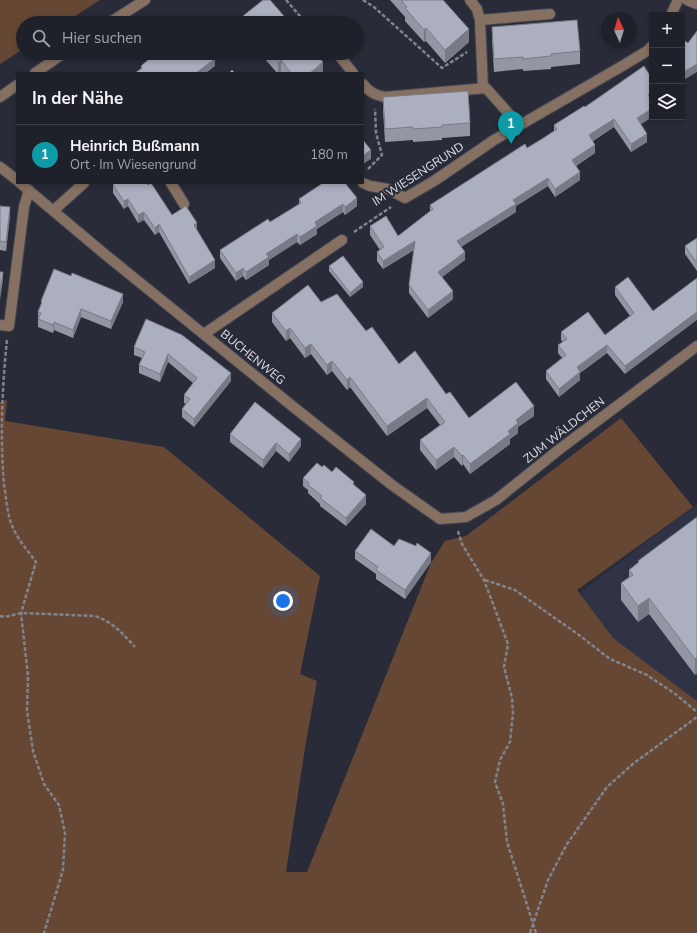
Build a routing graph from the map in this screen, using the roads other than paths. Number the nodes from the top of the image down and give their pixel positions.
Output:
1 (145, 0) edge
2 (470, 0) edge
3 (678, 0) edge
4 (687, 0) edge
5 (697, 4) edge
6 (672, 12) edge
7 (550, 14) dead end
8 (120, 16) edge
9 (480, 20) junction
10 (650, 48) edge
11 (54, 60) edge
12 (343, 60) edge
13 (36, 72) edge
14 (353, 72) edge
15 (364, 85) edge
16 (16, 86) edge
17 (482, 88) junction
18 (0, 97) edge
19 (519, 125) junction
20 (0, 167) edge
21 (16, 179) edge
22 (364, 183) edge
23 (21, 184) edge
24 (83, 184) edge
25 (172, 184) edge
26 (29, 190) junction
27 (184, 204) dead end
28 (54, 210) junction
29 (342, 240) road end
30 (4, 326) edge
31 (204, 334) junction
32 (697, 346) edge
33 (440, 519) joint

1 - 8 street
2 - 9 street
3 - 6 street
4 - 5 street
7 - 9 street
9 - 17 street
10 - 19 street, IM WIESENGRUND
11 - 13 street
12 - 14 street
15 - 17 street
16 - 18 street
17 - 19 street
19 - 22 street, IM WIESENGRUND
20 - 21 street
23 - 26 street, BUCHENWEG
24 - 28 street
25 - 27 street
26 - 28 street, BUCHENWEG
26 - 30 street
28 - 31 street, BUCHENWEG
29 - 31 street
31 - 33 street, BUCHENWEG
32 - 33 street, ZUM WÄLDCHEN

